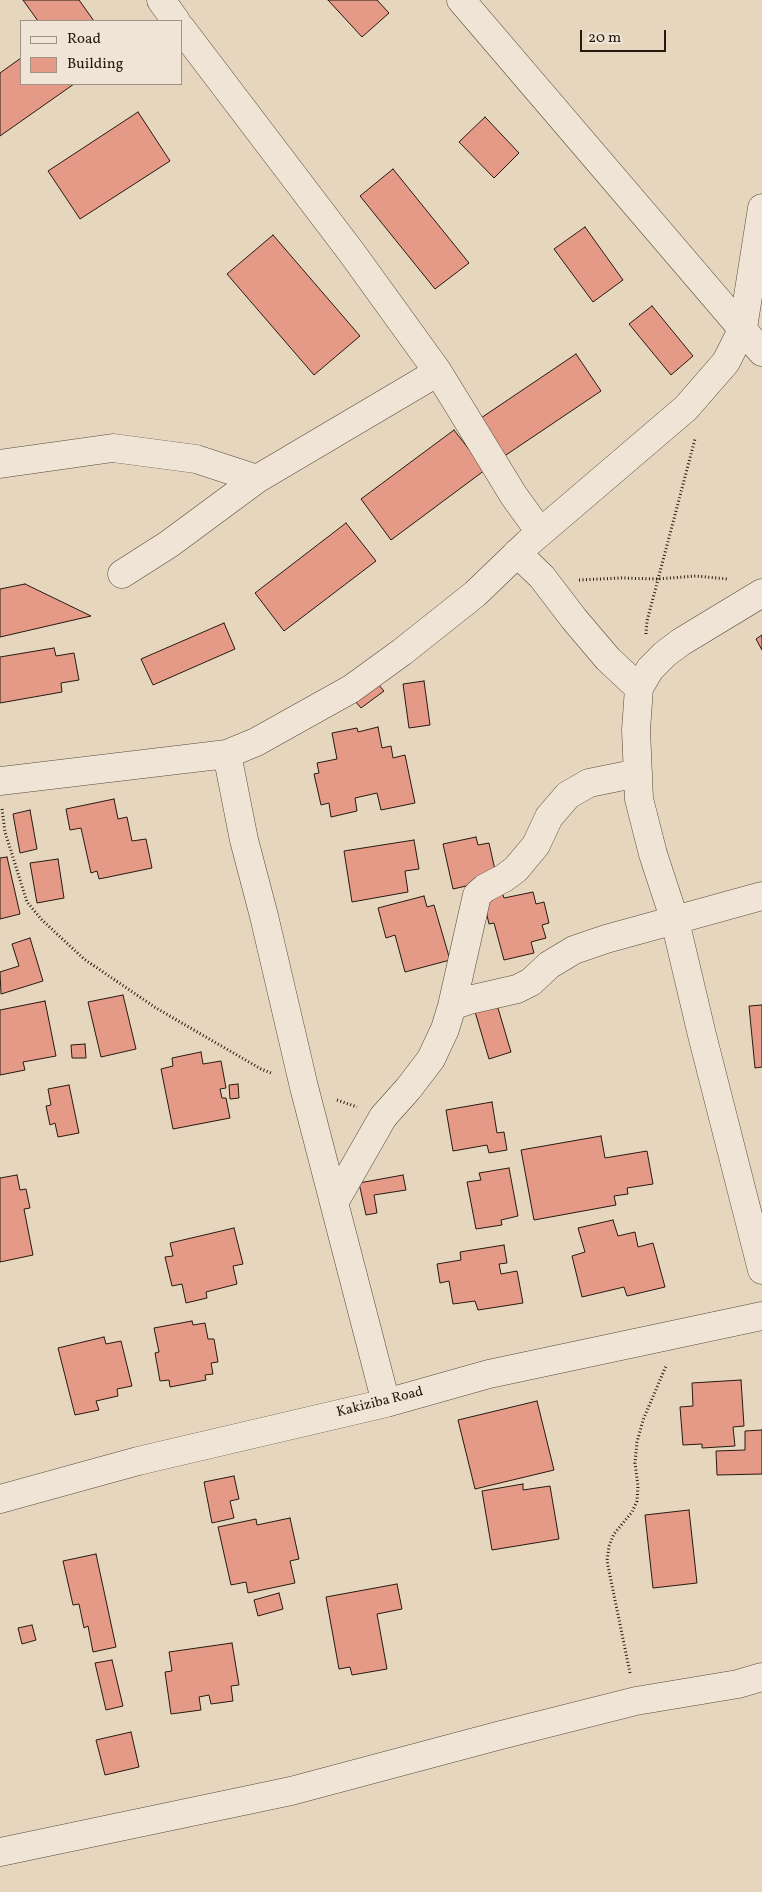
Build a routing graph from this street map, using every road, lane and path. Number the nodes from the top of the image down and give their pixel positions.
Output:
1 (161, 0) edge
2 (461, 0) edge
3 (175, 20) edge
4 (182, 29) edge
5 (762, 208) edge
6 (743, 328) junction
7 (762, 352) edge
8 (438, 372) junction
9 (696, 436) dead end
10 (0, 464) edge
11 (257, 478) junction
12 (540, 532) junction
13 (517, 553) junction
14 (122, 574) dead end
15 (542, 577) junction
16 (657, 579) junction
17 (730, 580) dead end
18 (762, 593) edge
19 (645, 678) junction
20 (226, 754) junction
21 (638, 773) junction
22 (1, 794) edge
23 (762, 896) edge
24 (675, 920) junction
25 (452, 1006) junction
26 (304, 1087) junction
27 (383, 1117) junction
28 (335, 1201) junction
29 (762, 1270) edge
30 (762, 1316) edge
31 (676, 1335) junction
32 (386, 1403) junction
33 (0, 1499) edge
34 (762, 1677) edge
35 (636, 1701) junction
36 (0, 1852) edge

1 - 3 street
2 - 6 street
4 - 8 street
5 - 6 street
6 - 7 street
6 - 12 street
8 - 11 street
8 - 12 street
9 - 16 path
10 - 11 street
11 - 14 street
12 - 13 street
13 - 15 street
13 - 20 street
15 - 16 path
15 - 19 street
16 - 17 path
16 - 19 path
18 - 19 street
19 - 21 street
20 - 22 street
20 - 26 street
21 - 24 street
21 - 25 street
22 - 26 path
23 - 24 street
24 - 25 street
24 - 29 street
25 - 27 street
26 - 27 path
26 - 28 street
27 - 28 street
28 - 32 street
30 - 31 street, Kakiziba Road
31 - 32 street, Kakiziba Road
31 - 35 path
32 - 33 street, Kakiziba Road
34 - 35 street
35 - 36 street

